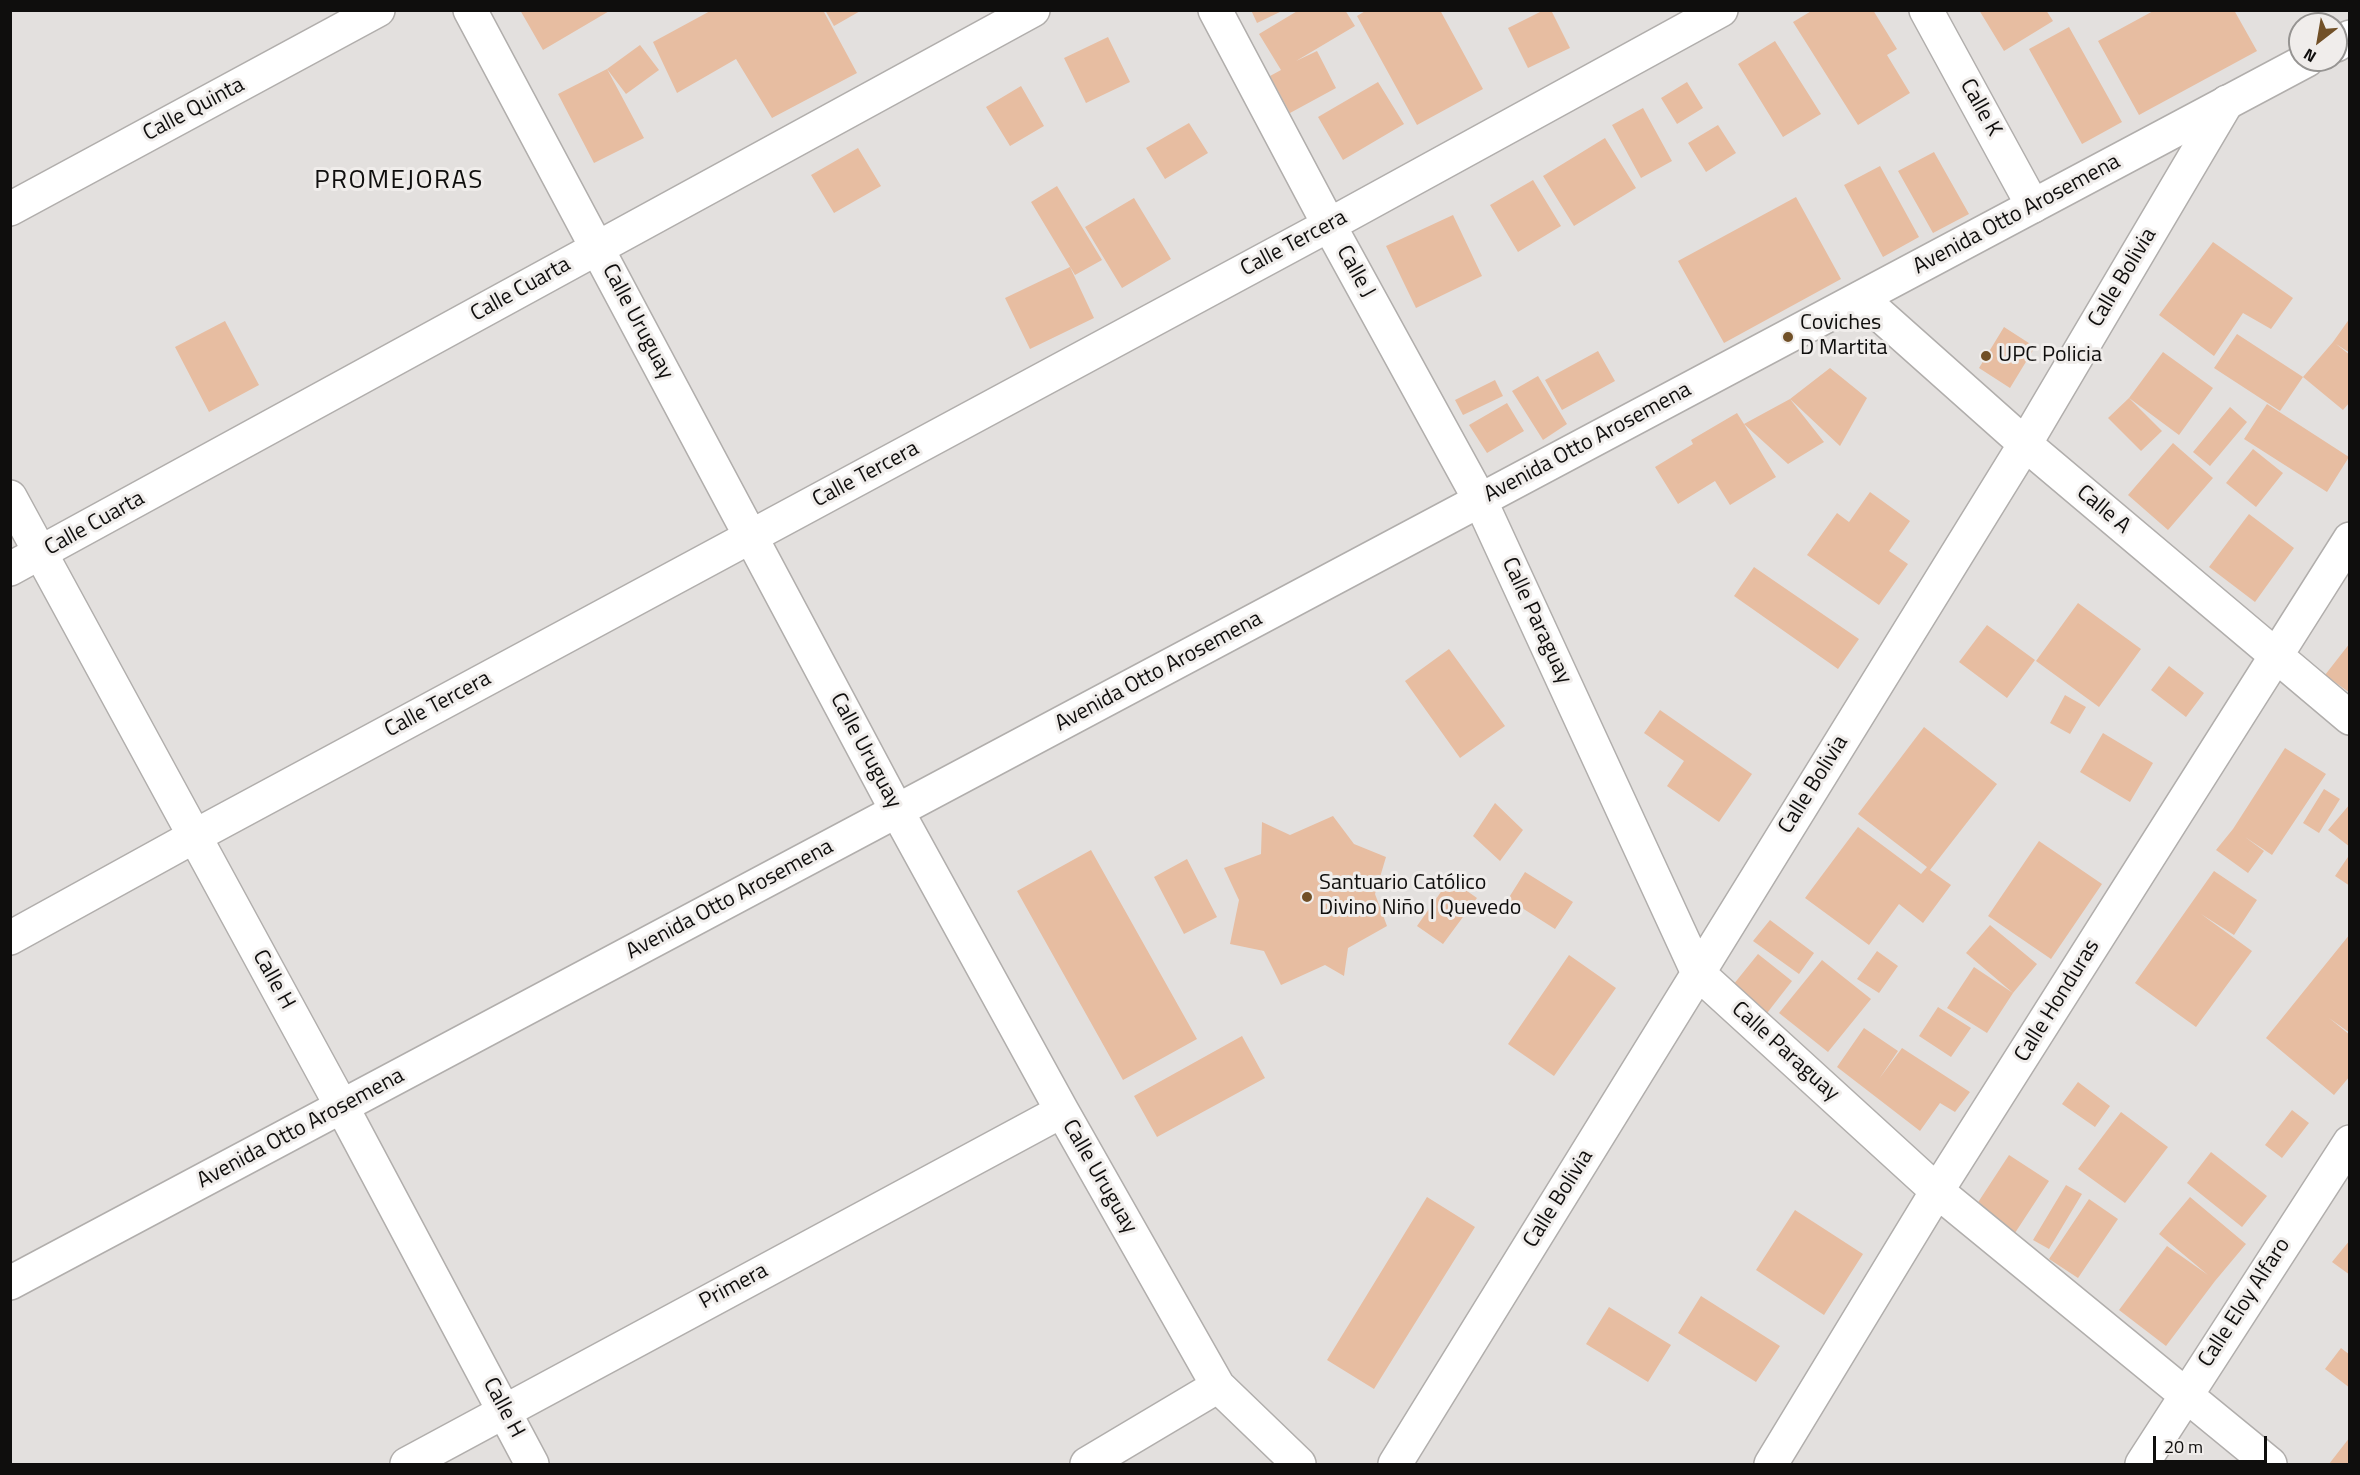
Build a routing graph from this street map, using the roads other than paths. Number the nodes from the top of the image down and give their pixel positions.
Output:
1 (378, 10) edge
2 (470, 10) edge
3 (1032, 10) edge
4 (1215, 10) edge
5 (1721, 10) edge
6 (1926, 10) edge
7 (2288, 70) edge
8 (2228, 102) junction
9 (2033, 206) junction
10 (10, 209) edge
11 (1329, 225) junction
12 (597, 248) junction
13 (1861, 298) junction
14 (2025, 444) junction
15 (10, 497) edge
16 (1480, 500) junction
17 (751, 537) junction
18 (2349, 539) edge
19 (41, 554) junction
20 (10, 569) edge
21 (2277, 655) junction
22 (2349, 718) edge
23 (897, 811) junction
24 (195, 836) junction
25 (10, 938) edge
26 (1698, 973) junction
27 (342, 1107) junction
28 (1062, 1111) junction
29 (2349, 1142) edge
30 (1938, 1191) junction
31 (10, 1283) edge
32 (1218, 1386) junction
33 (2185, 1396) junction
34 (505, 1411) junction
35 (407, 1464) edge
36 (532, 1464) edge
37 (1087, 1464) edge
38 (1299, 1464) edge
39 (1395, 1464) edge
40 (1771, 1464) edge
41 (2142, 1464) edge
42 (2270, 1464) edge

1 - 10 street, Calle Quinta
2 - 12 street, Calle Uruguay
3 - 12 street, Calle Cuarta
4 - 11 street, Calle J
5 - 11 street, Calle Tercera
6 - 9 street, Calle K
7 - 8 street, Avenida Otto Arosemena
8 - 9 street, Avenida Otto Arosemena
8 - 14 street, Calle Bolivia
9 - 13 street, Avenida Otto Arosemena
11 - 16 street, Calle J
11 - 17 street, Calle Tercera
12 - 17 street, Calle Uruguay
12 - 19 street, Calle Cuarta
13 - 14 street, Calle A
13 - 16 street, Avenida Otto Arosemena
14 - 21 street, Calle A
14 - 26 street, Calle Bolivia
15 - 19 street, Calle H
16 - 23 street, Avenida Otto Arosemena
16 - 26 street, Calle Paraguay
17 - 23 street, Calle Uruguay
17 - 24 street, Calle Tercera
18 - 21 street, Calle Honduras
19 - 20 street, Calle Cuarta
19 - 24 street, Calle H
21 - 22 street, Calle A
21 - 30 street, Calle Honduras
23 - 27 street, Avenida Otto Arosemena
23 - 28 street, Calle Uruguay
24 - 25 street, Calle Tercera
24 - 27 street, Calle H
26 - 30 street, Calle Paraguay
26 - 39 street, Calle Bolivia
27 - 31 street, Avenida Otto Arosemena
27 - 34 street, Calle H
28 - 32 street, Calle Uruguay
28 - 34 street, Primera
29 - 33 street, Calle Eloy Alfaro
30 - 33 street, Calle Paraguay
30 - 40 street, Calle Honduras
32 - 37 street
32 - 38 street, Calle Uruguay
33 - 41 street, Calle Eloy Alfaro
33 - 42 street, Calle Paraguay
34 - 35 street, Primera
34 - 36 street, Calle H

